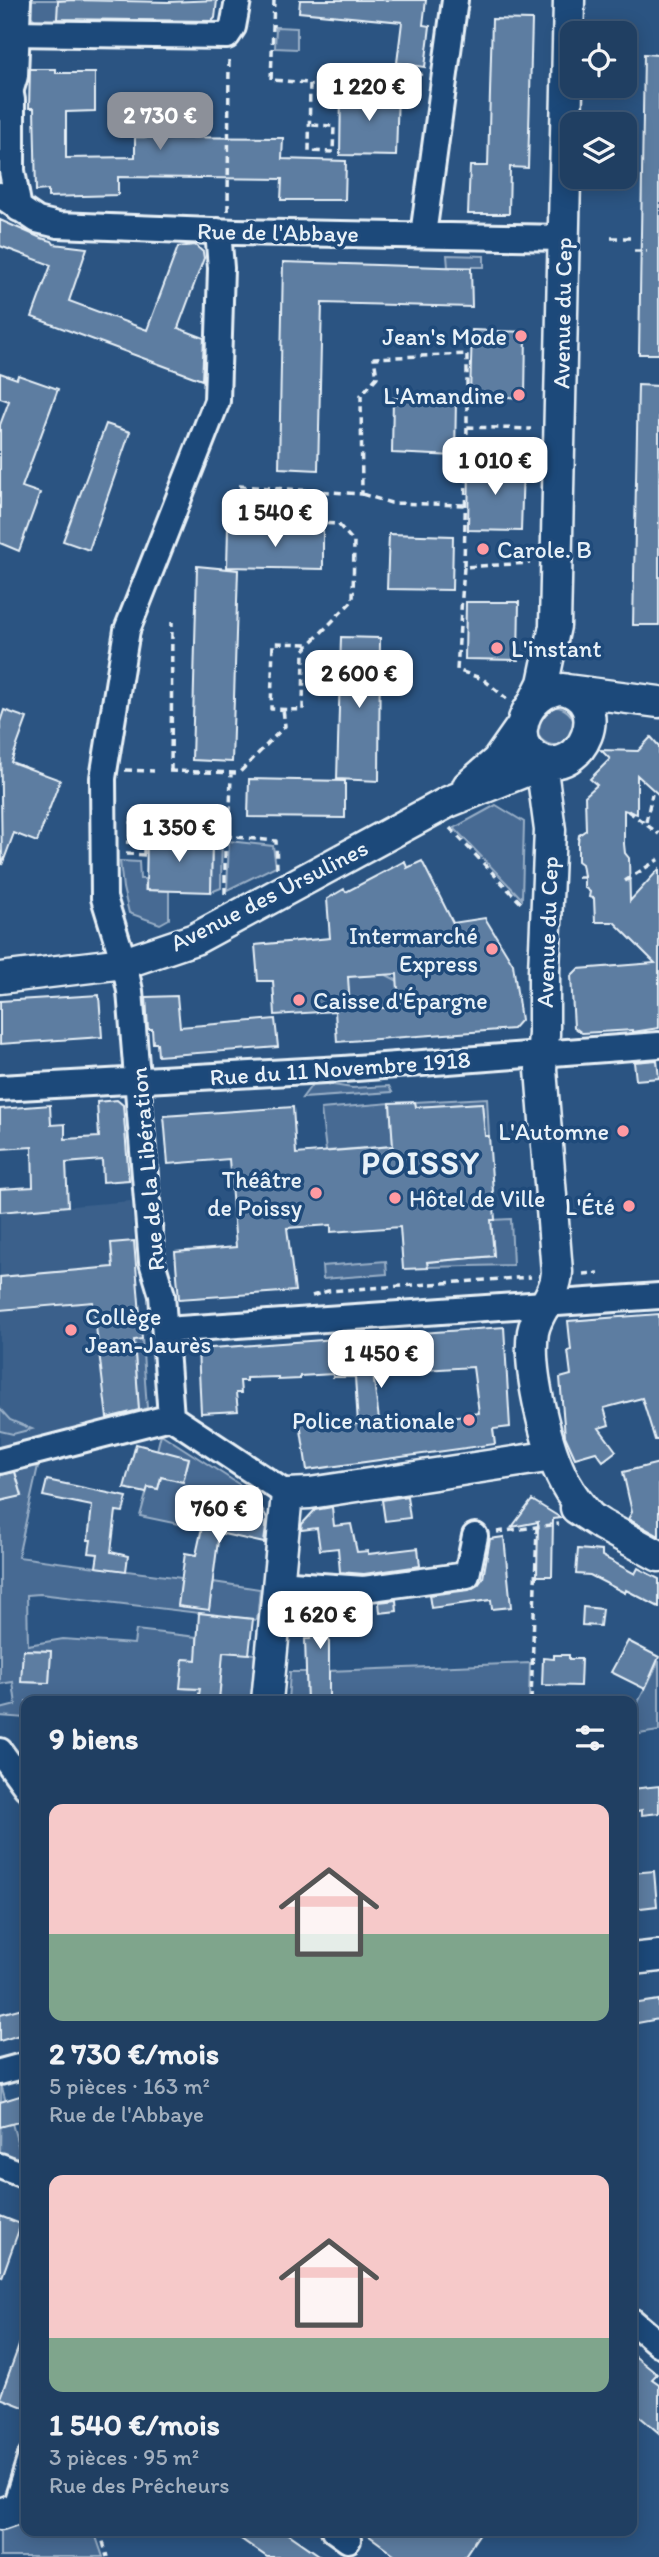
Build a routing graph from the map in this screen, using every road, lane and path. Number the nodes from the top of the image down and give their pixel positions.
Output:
1 (238, 0) edge
2 (274, 0) edge
3 (455, 0) edge
4 (569, 0) edge
5 (229, 48) dead end
6 (7, 54) edge
7 (392, 68) dead end
8 (429, 76) dead end
9 (310, 125) junction
10 (6, 151) edge
11 (6, 198) edge
12 (223, 222) junction
13 (423, 235) junction
14 (611, 237) dead end
15 (564, 238) junction
16 (634, 239) dead end
17 (634, 251) dead end
18 (647, 251) dead end
19 (467, 427) junction
20 (531, 429) dead end
21 (239, 486) dead end
22 (362, 494) junction
23 (465, 505) junction
24 (243, 520) dead end
25 (530, 563) dead end
26 (464, 567) junction
27 (172, 622) dead end
28 (555, 626) junction
29 (309, 644) junction
30 (577, 695) junction
31 (654, 702) edge
32 (283, 709) junction
33 (524, 710) junction
34 (581, 745) junction
35 (539, 760) junction
36 (120, 770) dead end
37 (154, 771) dead end
38 (231, 772) junction
39 (494, 783) junction
40 (652, 794) dead end
41 (628, 811) dead end
42 (448, 814) junction
43 (548, 821) junction
44 (646, 824) junction
45 (659, 834) edge
46 (225, 836) junction
47 (127, 842) dead end
48 (117, 854) dead end
49 (659, 859) edge
50 (277, 868) dead end
51 (578, 877) dead end
52 (584, 877) dead end
53 (625, 881) dead end
54 (225, 896) dead end
55 (529, 911) dead end
56 (124, 962) junction
57 (0, 978) edge
58 (543, 1043) junction
59 (659, 1045) edge
60 (138, 1080) junction
61 (0, 1088) edge
62 (583, 1273) dead end
63 (598, 1273) dead end
64 (659, 1296) edge
65 (547, 1303) junction
66 (165, 1330) junction
67 (171, 1416) junction
68 (543, 1458) junction
69 (0, 1461) edge
70 (287, 1493) junction
71 (578, 1519) junction
72 (537, 1527) junction
73 (475, 1536) joint
74 (659, 1556) edge
75 (277, 1583) junction
76 (267, 1696) edge
77 (531, 1696) edge
78 (0, 1751) edge
79 (21, 1780) edge
80 (659, 1956) edge
81 (637, 1958) edge
82 (21, 2066) edge
83 (0, 2072) edge
84 (0, 2166) edge
85 (21, 2174) edge
86 (637, 2325) edge
87 (659, 2344) edge
88 (21, 2471) edge
89 (11, 2510) edge
90 (102, 2536) edge
91 (107, 2557) edge

1 - 6 street
2 - 9 path
3 - 13 street
4 - 15 street, Avenue du Cep
5 - 12 path
6 - 10 street
7 - 8 path
9 - 9 path
10 - 11 street
11 - 12 street, Rue de l'Abbaye
12 - 13 street, Rue de l'Abbaye
12 - 56 street, Rue de la Libération
13 - 15 street, Rue de l'Abbaye
14 - 16 path
15 - 28 street, Avenue du Cep
17 - 18 path
19 - 20 path
19 - 22 path
19 - 23 path
21 - 22 path
22 - 23 path
23 - 26 path
24 - 29 path
25 - 26 path
26 - 33 path
27 - 38 path
28 - 30 street, Avenue du Cep
28 - 33 street, Avenue du Cep
29 - 32 path
29 - 32 path
30 - 31 street
30 - 33 street
30 - 34 street
31 - 34 street
32 - 38 path
33 - 35 street
33 - 42 street, Avenue des Ursulines
34 - 35 street
34 - 43 street, Avenue du Cep
35 - 39 street, Avenue des Ursulines
35 - 43 street, Avenue du Cep
36 - 37 path
38 - 46 path
39 - 42 street, Avenue des Ursulines
39 - 43 street
40 - 44 path
41 - 44 path
42 - 55 path
42 - 56 street, Avenue des Ursulines
43 - 58 street, Avenue du Cep
44 - 45 path
46 - 50 path
46 - 54 path
47 - 48 path
49 - 53 path
51 - 52 path
56 - 57 street, Avenue des Ursulines
56 - 60 street, Rue de la Libération
58 - 59 street, Rue du 11 Novembre 1918
58 - 60 street, Rue du 11 Novembre 1918
58 - 65 street, Avenue du Cep
60 - 61 street, Rue du 11 Novembre 1918
60 - 66 street, Rue de la Libération
62 - 63 path
64 - 65 street
65 - 66 street
65 - 68 street
66 - 67 street, Rue de la Libération
67 - 69 street
67 - 70 street
68 - 70 street
68 - 71 street
70 - 75 street
71 - 72 path
71 - 74 street
72 - 73 path
72 - 77 path
73 - 75 street
75 - 76 street
78 - 79 street
80 - 81 street
82 - 83 street
84 - 85 street
86 - 87 street
88 - 89 lane
90 - 91 path

